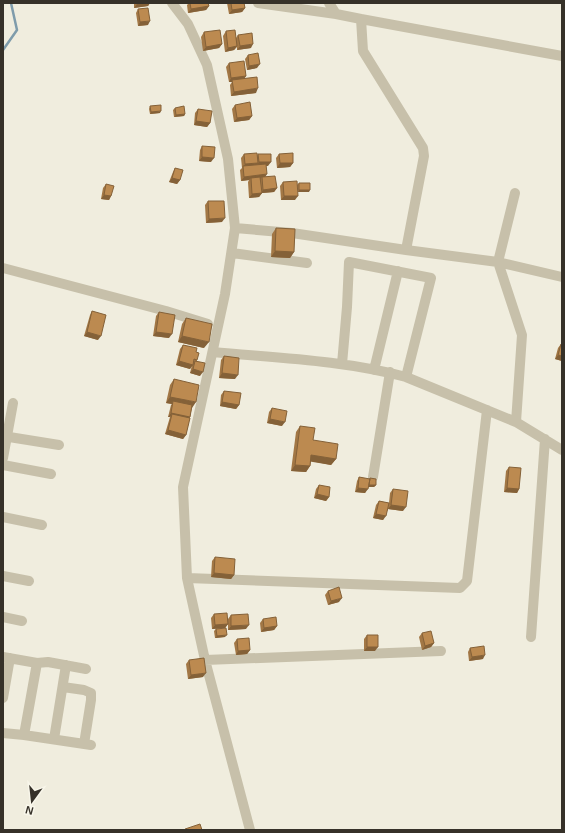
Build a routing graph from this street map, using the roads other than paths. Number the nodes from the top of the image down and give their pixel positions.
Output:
1 (172, 3) edge
2 (258, 3) edge
3 (329, 3) edge
4 (336, 14) junction
5 (361, 20) junction
6 (562, 56) edge
7 (515, 192) dead end
8 (235, 228) junction
9 (406, 250) junction
10 (232, 253) junction
11 (498, 262) junction
12 (307, 263) dead end
13 (3, 268) edge
14 (398, 271) junction
15 (562, 277) edge
16 (218, 326) junction
17 (212, 352) junction
18 (342, 364) junction
19 (374, 370) junction
20 (390, 372) junction
21 (406, 377) junction
22 (14, 403) dead end
23 (487, 410) junction
24 (6, 418) edge
25 (516, 422) junction
26 (5, 436) edge
27 (545, 439) junction
28 (60, 446) dead end
29 (562, 450) edge
30 (3, 458) edge
31 (3, 465) edge
32 (51, 474) dead end
33 (373, 477) edge
34 (3, 517) edge
35 (42, 525) dead end
36 (3, 576) edge
37 (187, 578) junction
38 (29, 581) dead end
39 (3, 616) edge
40 (22, 620) dead end
41 (531, 637) dead end
42 (441, 651) dead end
43 (7, 658) edge
44 (205, 660) junction
45 (37, 663) junction
46 (66, 665) junction
47 (86, 669) dead end
48 (62, 687) junction
49 (3, 698) edge
50 (3, 733) edge
51 (24, 735) junction
52 (54, 740) junction
53 (250, 830) edge

1 - 8 street
2 - 4 street
3 - 4 street
4 - 5 street
5 - 6 street
5 - 9 street
7 - 11 street
8 - 9 street
8 - 10 street
9 - 11 street
10 - 12 street
10 - 16 street
11 - 15 street
11 - 25 street
13 - 16 street
14 - 18 street
14 - 19 street
14 - 21 street
16 - 17 street
17 - 18 street
17 - 37 street
18 - 19 street
19 - 20 street
20 - 21 street
20 - 33 street
21 - 23 street
22 - 24 street
23 - 25 street
23 - 37 street
24 - 26 street
25 - 27 street
26 - 28 street
26 - 30 street
27 - 29 street
27 - 41 street
31 - 32 street
34 - 35 street
36 - 38 street
37 - 44 street
39 - 40 street
42 - 44 street
43 - 45 street
43 - 49 street
44 - 53 street
45 - 46 street
45 - 51 street
46 - 47 street
46 - 48 street
48 - 52 street
48 - 52 street
50 - 51 street
51 - 52 street

